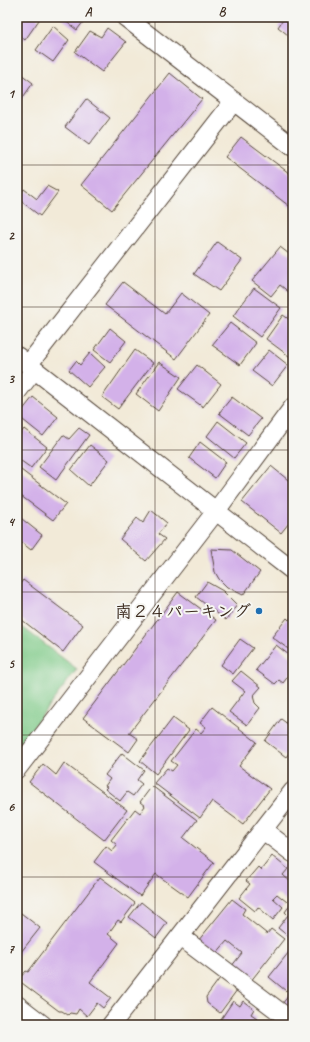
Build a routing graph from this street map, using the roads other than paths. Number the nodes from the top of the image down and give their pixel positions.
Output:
1 (125, 17) edge
2 (234, 102) junction
3 (293, 147) edge
4 (26, 364) edge
5 (17, 392) edge
6 (293, 407) edge
7 (216, 511) junction
8 (293, 571) edge
9 (17, 769) edge
10 (293, 791) edge
11 (264, 830) junction
12 (293, 853) edge
13 (181, 937) junction
14 (17, 1005) edge
15 (293, 1022) edge
16 (42, 1025) edge
17 (112, 1025) edge

1 - 2 street
2 - 3 street
2 - 4 street
4 - 5 street
4 - 7 street
6 - 7 street
7 - 8 street
7 - 9 street
10 - 11 street
11 - 12 street
11 - 13 street
13 - 15 street
13 - 17 street
14 - 16 street

